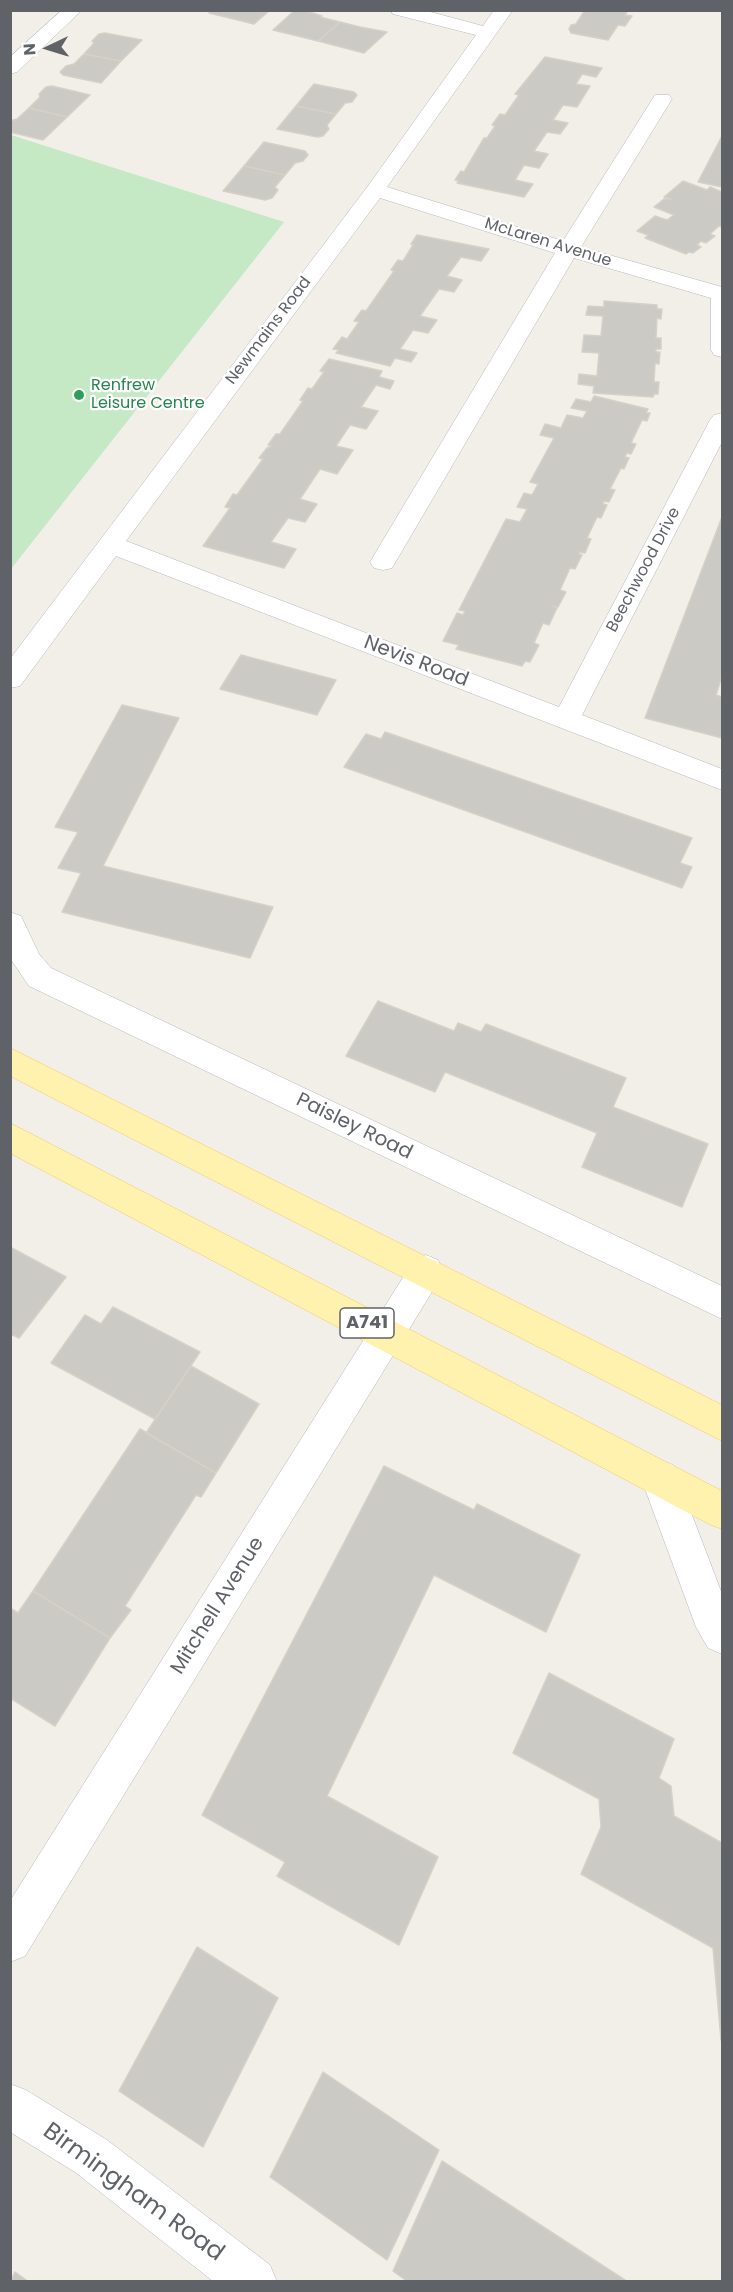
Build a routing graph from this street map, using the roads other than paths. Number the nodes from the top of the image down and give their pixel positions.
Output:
1 (72, 10) edge
2 (399, 10) edge
3 (504, 10) edge
4 (489, 33) junction
5 (10, 68) edge
6 (662, 99) dead end
7 (375, 190) junction
8 (568, 250) junction
9 (722, 293) edge
10 (723, 350) edge
11 (723, 420) edge
12 (110, 544) junction
13 (383, 562) dead end
14 (15, 667) edge
15 (566, 720) junction
16 (723, 780) edge
17 (10, 924) edge
18 (10, 1061) edge
19 (10, 1137) edge
20 (426, 1271) junction
21 (723, 1303) edge
22 (386, 1333) junction
23 (723, 1424) edge
24 (660, 1478) junction
25 (723, 1511) edge
26 (723, 1634) edge
27 (10, 1941) edge
28 (10, 2106) edge
29 (253, 2282) edge

1 - 5 street
2 - 4 street
3 - 4 street, Newmains Road
4 - 7 street, Newmains Road
6 - 8 street
7 - 8 street, McLaren Avenue
7 - 12 street, Newmains Road
8 - 9 street, McLaren Avenue
8 - 13 street
9 - 10 street
11 - 15 street, Beechwood Drive
12 - 14 street, Newmains Road
12 - 15 street, Nevis Road
15 - 16 street, Nevis Road
17 - 21 street, Paisley Road
18 - 20 main road
19 - 22 main road, A741
20 - 22 street, Mitchell Avenue
20 - 23 main road
22 - 24 main road, A741
22 - 27 street, Mitchell Avenue
24 - 25 main road, A741
24 - 26 street
28 - 29 street, Birmingham Road

